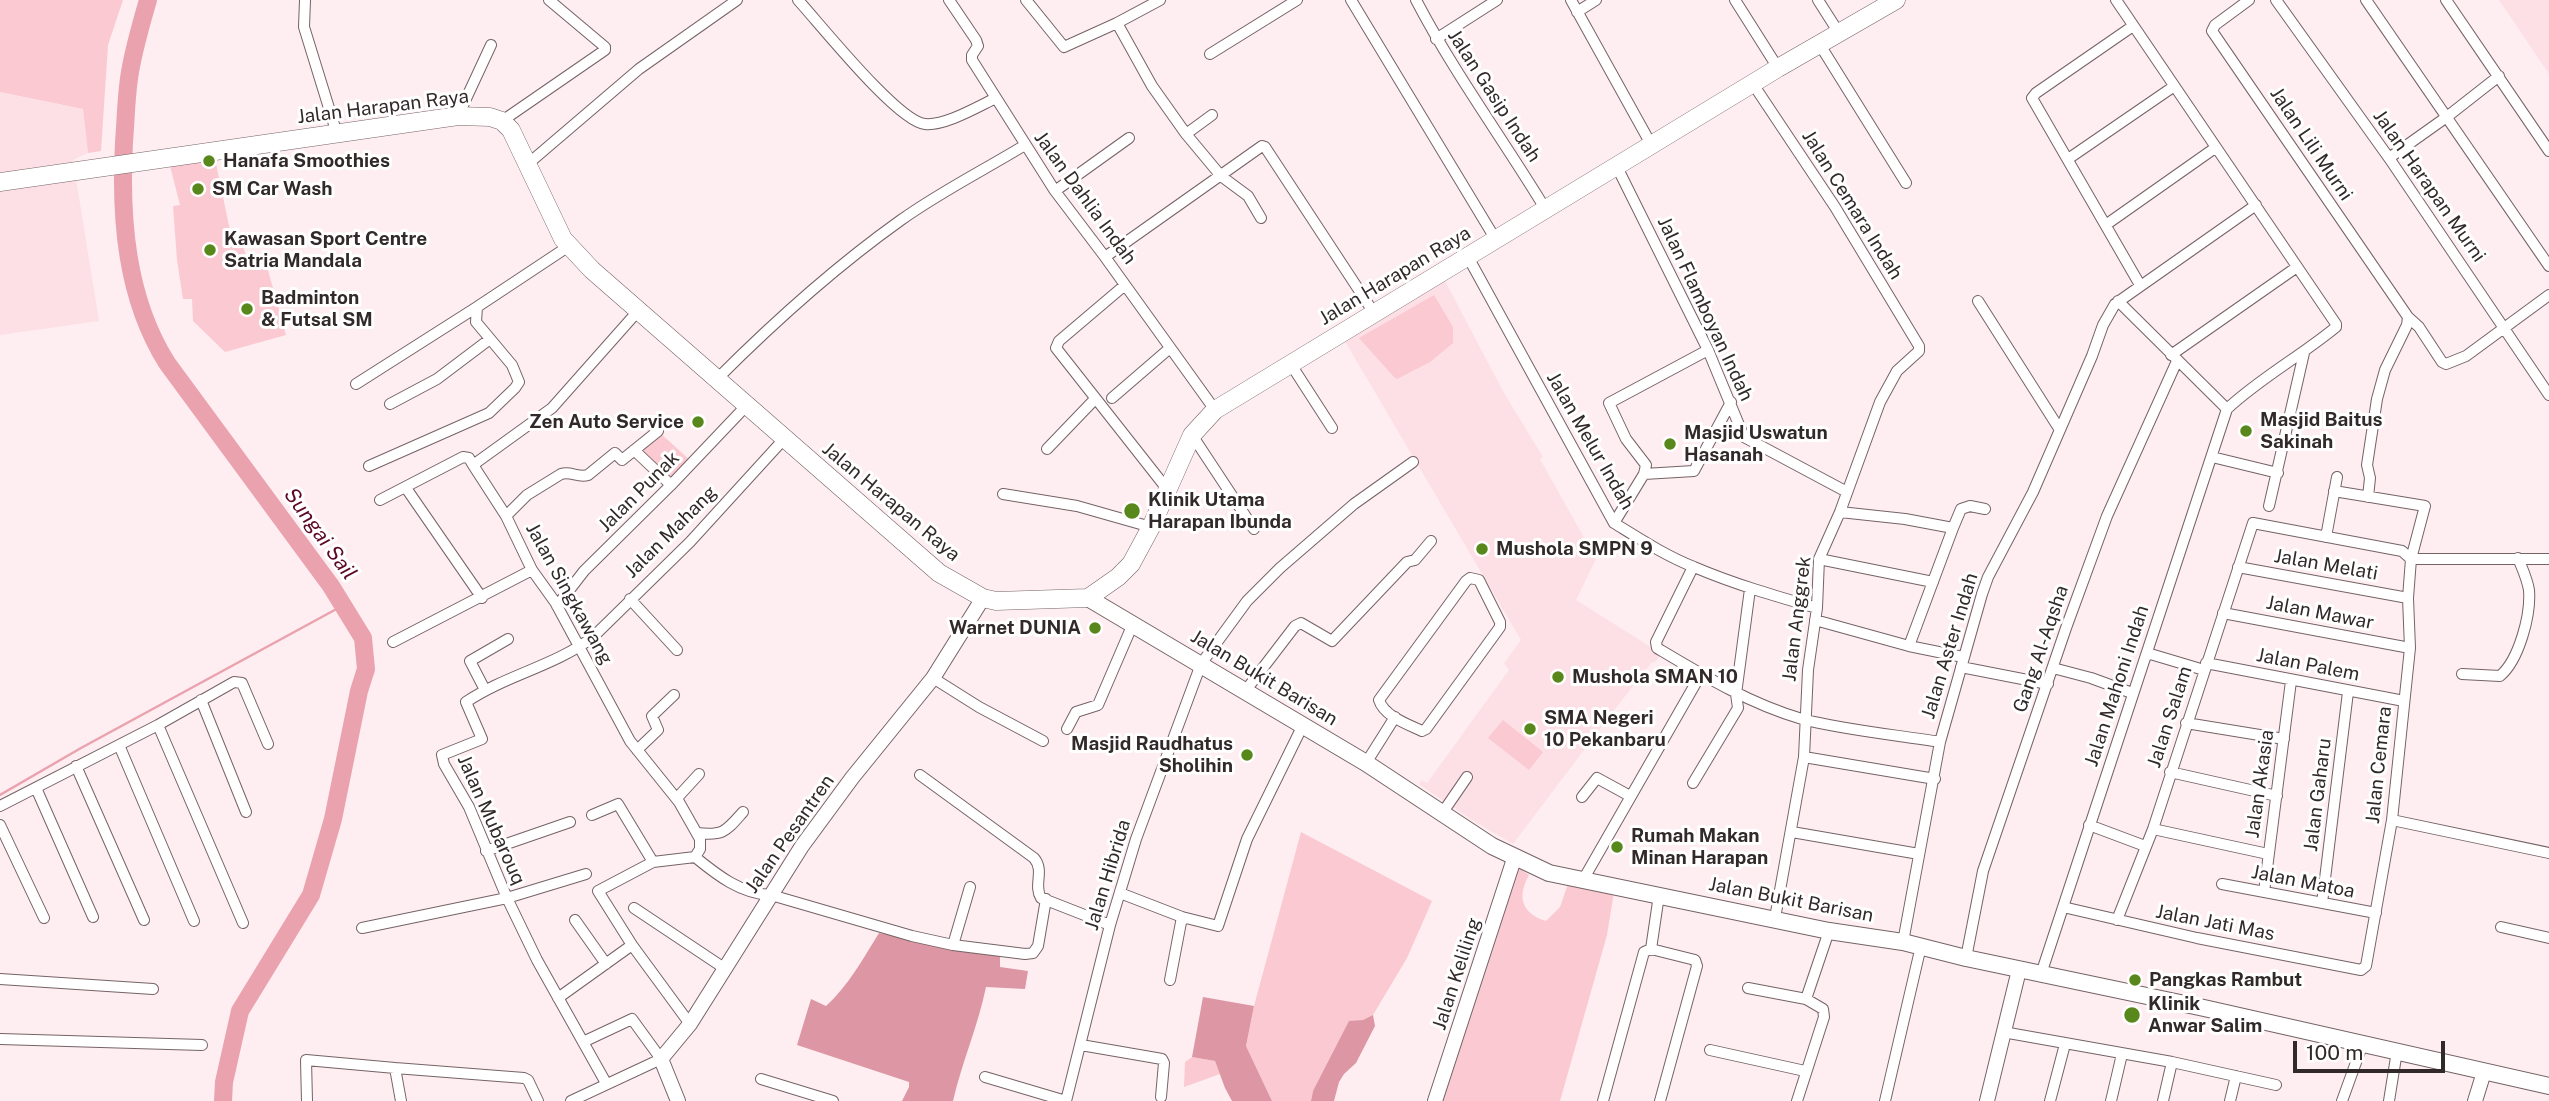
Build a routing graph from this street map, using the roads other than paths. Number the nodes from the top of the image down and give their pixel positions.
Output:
1 (305, 0) edge
2 (549, 0) edge
3 (737, 0) edge
4 (798, 0) edge
5 (949, 0) edge
6 (1026, 0) edge
7 (1160, 0) edge
8 (1297, 0) edge
9 (1351, 0) edge
10 (1416, 0) edge
11 (1497, 0) edge
12 (1571, 0) edge
13 (1596, 0) edge
14 (1735, 0) edge
15 (1818, 0) edge
16 (2116, 0) edge
17 (2249, 0) edge
18 (2276, 0) edge
19 (2366, 0) edge
20 (2446, 0) edge
21 (1890, 1) edge
22 (1577, 12) junction
23 (1117, 23) junction
24 (2133, 26) junction
25 (1839, 33) junction
26 (1436, 39) junction
27 (491, 45) dead end
28 (1820, 45) junction
29 (1210, 54) dead end
30 (1778, 68) junction
31 (2499, 76) junction
32 (1753, 84) junction
33 (2173, 86) junction
34 (996, 99) junction
35 (1212, 115) dead end
36 (458, 116) junction
37 (2448, 116) junction
38 (502, 121) junction
39 (337, 134) junction
40 (1186, 134) junction
41 (1129, 138) dead end
42 (1025, 145) junction
43 (1652, 146) junction
44 (2215, 148) junction
45 (2549, 151) edge
46 (2389, 158) junction
47 (2068, 159) junction
48 (529, 163) junction
49 (1617, 166) junction
50 (1221, 176) junction
51 (0, 182) edge
52 (1906, 183) dead end
53 (1055, 191) junction
54 (2256, 205) junction
55 (1546, 210) junction
56 (1261, 218) dead end
57 (2106, 224) junction
58 (1496, 240) junction
59 (569, 246) junction
60 (1105, 257) junction
61 (1468, 257) junction
62 (2549, 266) edge
63 (2297, 267) junction
64 (1125, 285) junction
65 (2140, 285) junction
66 (2549, 295) edge
67 (1978, 301) dead end
68 (2119, 301) junction
69 (477, 307) junction
70 (638, 311) junction
71 (1374, 313) junction
72 (2408, 317) junction
73 (2505, 329) junction
74 (490, 340) junction
75 (1919, 346) joint
76 (1170, 348) junction
77 (1708, 350) junction
78 (2304, 353) junction
79 (2174, 358) junction
80 (1290, 363) junction
81 (718, 378) junction
82 (356, 384) dead end
83 (2549, 395) edge
84 (1112, 398) dead end
85 (1095, 399) junction
86 (1731, 402) junction
87 (390, 404) dead end
88 (747, 405) junction
89 (2227, 409) junction
90 (1214, 410) junction
91 (1332, 428) dead end
92 (2060, 430) junction
93 (657, 431) dead end
94 (1192, 435) junction
95 (784, 439) junction
96 (1047, 449) dead end
97 (634, 450) junction
98 (2212, 457) junction
99 (1413, 462) dead end
100 (473, 465) junction
101 (369, 466) dead end
102 (2278, 473) junction
103 (1644, 474) junction
104 (2337, 477) dead end
105 (671, 485) junction
106 (406, 488) junction
107 (1167, 489) junction
108 (2334, 491) junction
109 (1847, 492) junction
110 (1003, 494) dead end
111 (2368, 497) junction
112 (380, 500) dead end
113 (2269, 506) dead end
114 (1985, 509) dead end
115 (1840, 512) junction
116 (506, 516) junction
117 (1614, 523) junction
118 (1151, 527) junction
119 (1953, 528) junction
120 (1254, 529) dead end
121 (2326, 537) junction
122 (1431, 541) dead end
123 (2518, 558) junction
124 (1819, 559) junction
125 (2412, 559) junction
126 (2549, 559) edge
127 (1693, 567) junction
128 (2238, 567) junction
129 (532, 570) junction
130 (1933, 582) junction
131 (1750, 589) junction
132 (482, 597) junction
133 (983, 598) junction
134 (1088, 598) junction
135 (2408, 598) junction
136 (630, 599) junction
137 (556, 606) junction
138 (1817, 608) junction
139 (2223, 613) junction
140 (1815, 620) junction
141 (1132, 626) junction
142 (508, 639) dead end
143 (393, 642) dead end
144 (1909, 646) junction
145 (580, 647) junction
146 (2410, 648) junction
147 (677, 650) dead end
148 (2147, 653) junction
149 (1962, 662) junction
150 (1200, 664) junction
151 (2205, 666) junction
152 (2053, 668) junction
153 (1701, 674) junction
154 (2462, 674) dead end
155 (933, 678) junction
156 (2291, 681) junction
157 (2048, 684) junction
158 (485, 690) junction
159 (1246, 690) junction
160 (2348, 692) junction
161 (2132, 693) junction
162 (1736, 694) junction
163 (674, 695) dead end
164 (201, 700) junction
165 (2404, 701) junction
166 (1395, 718) junction
167 (1804, 719) junction
168 (2186, 723) junction
169 (158, 725) junction
170 (1302, 727) junction
171 (1067, 729) dead end
172 (2284, 738) junction
173 (1044, 741) dead end
174 (1940, 742) junction
175 (268, 744) dead end
176 (119, 745) junction
177 (637, 750) junction
178 (1804, 757) junction
179 (1366, 764) junction
180 (76, 766) junction
181 (2170, 772) junction
182 (699, 774) dead end
183 (920, 775) dead end
184 (1467, 777) dead end
185 (1935, 779) junction
186 (1693, 783) dead end
187 (36, 788) junction
188 (1630, 796) junction
189 (2277, 796) junction
190 (1582, 797) dead end
191 (677, 798) junction
192 (0, 806) edge
193 (246, 812) dead end
194 (743, 812) dead end
195 (1443, 812) junction
196 (592, 815) dead end
197 (2392, 820) junction
198 (570, 822) dead end
199 (0, 825) edge
200 (2089, 825) junction
201 (2152, 829) junction
202 (1792, 832) junction
203 (697, 833) junction
204 (2145, 846) junction
205 (486, 852) junction
206 (2549, 853) edge
207 (1919, 854) junction
208 (2267, 854) junction
209 (695, 857) junction
210 (1514, 859) junction
211 (653, 862) junction
212 (586, 874) dead end
213 (1583, 880) junction
214 (2222, 884) dead end
215 (970, 887) dead end
216 (2264, 892) junction
217 (1120, 893) junction
218 (771, 895) junction
219 (1659, 895) junction
220 (506, 898) junction
221 (1046, 899) junction
222 (2322, 903) junction
223 (2063, 907) junction
224 (634, 908) dead end
225 (2376, 914) junction
226 (93, 917) dead end
227 (1182, 917) junction
228 (44, 918) dead end
229 (1775, 919) junction
230 (144, 920) dead end
231 (575, 920) dead end
232 (2117, 920) junction
233 (194, 921) dead end
234 (243, 923) dead end
235 (1110, 925) junction
236 (2501, 927) dead end
237 (362, 928) dead end
238 (1829, 931) junction
239 (2549, 938) edge
240 (1903, 942) junction
241 (632, 945) junction
242 (953, 945) junction
243 (1921, 946) junction
244 (1651, 949) junction
245 (1966, 958) junction
246 (606, 964) junction
247 (724, 968) junction
248 (2019, 970) junction
249 (2361, 970) joint
250 (2040, 974) junction
251 (0, 979) edge
252 (1170, 980) dead end
253 (1748, 988) dead end
254 (153, 989) dead end
255 (558, 998) junction
256 (1806, 999) junction
257 (691, 1024) junction
258 (2003, 1032) junction
259 (0, 1039) edge
260 (583, 1042) junction
261 (2362, 1043) junction
262 (2065, 1044) junction
263 (202, 1045) dead end
264 (1081, 1045) junction
265 (1710, 1050) dead end
266 (2397, 1051) junction
267 (2122, 1054) junction
268 (662, 1059) junction
269 (2172, 1062) junction
270 (395, 1068) junction
271 (1805, 1071) junction
272 (2484, 1072) junction
273 (2236, 1076) junction
274 (985, 1077) dead end
275 (761, 1079) dead end
276 (606, 1083) junction
277 (2276, 1085) dead end
278 (2549, 1086) edge
279 (1161, 1097) dead end
280 (307, 1101) edge
281 (401, 1101) edge
282 (538, 1101) edge
283 (572, 1101) edge
284 (678, 1101) edge
285 (833, 1101) edge
286 (1066, 1101) edge
287 (1435, 1101) edge
288 (1603, 1101) edge
289 (1660, 1101) edge
290 (1797, 1101) edge
291 (1885, 1101) edge
292 (1987, 1101) edge
293 (2050, 1101) edge
294 (2112, 1101) edge
295 (2163, 1101) edge
296 (2230, 1101) edge
297 (2342, 1101) edge
298 (2389, 1101) edge
299 (2475, 1101) edge

1 - 39 street
2 - 38 street
3 - 48 street
4 - 34 street
5 - 34 street, Jalan Dahlia Indah
6 - 23 street
7 - 23 street
8 - 29 street
9 - 58 street
10 - 26 street, Jalan Gasip Indah
11 - 26 street
12 - 22 street
13 - 22 street
14 - 30 street
15 - 25 street
16 - 24 street
17 - 72 street, Jalan Lili Murni
18 - 46 street, Jalan Harapan Murni
19 - 37 street
20 - 31 street
21 - 25 main road, Jalan Harapan Raya
22 - 43 street
23 - 40 street
24 - 33 street
24 - 47 street
25 - 28 main road, Jalan Harapan Raya
26 - 55 street, Jalan Gasip Indah
27 - 36 street
28 - 30 main road, Jalan Harapan Raya
28 - 52 street
30 - 32 main road, Jalan Harapan Raya
31 - 37 street
31 - 45 street
32 - 43 main road, Jalan Harapan Raya
32 - 75 street, Jalan Cemara Indah
33 - 44 street
33 - 47 street
34 - 42 street, Jalan Dahlia Indah
35 - 40 street
36 - 38 main road, Jalan Harapan Raya
36 - 39 main road, Jalan Harapan Raya
37 - 46 street
37 - 62 street
38 - 48 main road, Jalan Harapan Raya
39 - 51 main road, Jalan Harapan Raya
40 - 50 street
41 - 53 street
42 - 53 street, Jalan Dahlia Indah
42 - 81 street
43 - 49 main road, Jalan Harapan Raya
44 - 54 street
44 - 57 street
46 - 73 street, Jalan Harapan Murni
47 - 57 street
48 - 59 main road, Jalan Harapan Raya
49 - 55 main road, Jalan Harapan Raya
49 - 77 street, Jalan Flamboyan Indah
50 - 56 street
50 - 60 street
50 - 71 street
53 - 60 street, Jalan Dahlia Indah
54 - 63 street
54 - 65 street
55 - 58 main road, Jalan Harapan Raya
57 - 65 street
58 - 61 main road, Jalan Harapan Raya
59 - 69 street
59 - 70 main road, Jalan Harapan Raya
60 - 64 street, Jalan Dahlia Indah
61 - 71 main road, Jalan Harapan Raya
61 - 117 street, Jalan Melur Indah
63 - 78 street
63 - 79 street
64 - 76 street, Jalan Dahlia Indah
64 - 85 street
65 - 68 street
66 - 73 street
67 - 92 street
68 - 79 street
68 - 92 street, Jalan Aster Indah
69 - 74 street
69 - 82 street
70 - 81 main road, Jalan Harapan Raya
70 - 100 street
71 - 80 main road, Jalan Harapan Raya
72 - 73 street, Jalan Lili Murni
72 - 111 street
73 - 83 street, Jalan Harapan Murni
74 - 87 street
74 - 101 street
75 - 109 street, Jalan Anggrek
76 - 84 street
76 - 90 street, Jalan Dahlia Indah
77 - 86 street, Jalan Flamboyan Indah
77 - 103 street
78 - 89 street
78 - 102 street
79 - 89 street
79 - 152 street, Gang Al-Aqsha
80 - 90 main road, Jalan Harapan Raya
80 - 91 street
81 - 88 main road, Jalan Harapan Raya
85 - 96 street
85 - 107 street
86 - 103 street
86 - 109 street, Jalan Flamboyan Indah
88 - 95 main road, Jalan Harapan Raya
88 - 105 street, Jalan Punak
89 - 98 street, Jalan Mahoni Indah
90 - 94 main road, Jalan Harapan Raya
92 - 149 street, Jalan Aster Indah
93 - 97 street
94 - 107 main road, Jalan Harapan Raya
94 - 120 street
95 - 133 main road, Jalan Harapan Raya
95 - 136 street, Jalan Mahang
97 - 105 street
97 - 116 street
98 - 102 street
98 - 148 street, Jalan Mahoni Indah
99 - 150 street, Jalan Hibrida
100 - 106 street
100 - 116 street, Jalan Singkawang
102 - 113 street
103 - 117 street
104 - 108 street
105 - 137 street, Jalan Punak
106 - 112 street
106 - 132 street
107 - 118 main road, Jalan Harapan Raya
108 - 111 street
108 - 121 street
109 - 115 street, Jalan Anggrek
110 - 118 street
111 - 125 street, Jalan Cemara
114 - 119 street
115 - 119 street
115 - 124 street, Jalan Anggrek
116 - 129 street, Jalan Singkawang
117 - 127 street, Jalan Melur Indah
118 - 134 main road, Jalan Harapan Raya
119 - 130 street
121 - 125 street
121 - 128 street, Jalan Salam
122 - 159 street
123 - 125 street
123 - 126 street
123 - 154 street
124 - 130 street
124 - 138 street, Jalan Anggrek
125 - 135 street, Jalan Cemara
127 - 131 street, Jalan Melur Indah
127 - 153 street
128 - 135 street, Jalan Melati
128 - 139 street, Jalan Salam
129 - 132 street
129 - 137 street, Jalan Singkawang
130 - 144 street
131 - 138 street, Jalan Melur Indah
131 - 162 street
132 - 143 street
133 - 134 main road, Jalan Harapan Raya
133 - 155 street, Jalan Pesantren
134 - 141 main road, Jalan Bukit Barisan
135 - 146 street, Jalan Cemara
136 - 145 street, Jalan Mahang
136 - 147 street
137 - 145 street, Jalan Singkawang
138 - 140 street, Jalan Anggrek
139 - 146 street, Jalan Mawar
139 - 151 street, Jalan Salam
140 - 144 street
140 - 167 street, Jalan Anggrek
141 - 150 main road, Jalan Bukit Barisan
141 - 171 street
142 - 158 street
144 - 149 street
145 - 158 street
145 - 177 street, Jalan Singkawang
146 - 165 street, Jalan Cemara
148 - 151 street, Jalan Palem
148 - 161 street, Jalan Mahoni Indah
149 - 157 street
149 - 174 street, Jalan Aster Indah
150 - 159 main road, Jalan Bukit Barisan
150 - 217 street, Jalan Hibrida
151 - 156 street, Jalan Palem
151 - 168 street, Jalan Salam
152 - 157 street, Gang Al-Aqsha
152 - 161 street
153 - 162 street
153 - 188 street
155 - 173 street
155 - 218 street, Jalan Pesantren
156 - 160 street, Jalan Palem
156 - 172 street, Jalan Akasia
157 - 245 street, Gang Al-Aqsha
158 - 205 street, Jalan Mubarouq
159 - 170 main road, Jalan Bukit Barisan
160 - 165 street, Jalan Palem
160 - 222 street, Jalan Gaharu
161 - 200 street, Jalan Mahoni Indah
162 - 167 street
162 - 186 street
163 - 177 street
164 - 169 street
164 - 175 street
164 - 193 street
165 - 197 street, Jalan Cemara
166 - 166 street
166 - 179 street
167 - 174 street
167 - 178 street, Jalan Anggrek
168 - 172 street
168 - 181 street, Jalan Salam
169 - 176 street
169 - 234 street
170 - 179 main road, Jalan Bukit Barisan
170 - 227 street
172 - 189 street, Jalan Akasia
174 - 185 street, Jalan Aster Indah
176 - 180 street
176 - 233 street
177 - 191 street, Jalan Singkawang
178 - 185 street
178 - 202 street, Jalan Anggrek
179 - 195 main road, Jalan Bukit Barisan
180 - 187 street
180 - 230 street
181 - 189 street
181 - 201 street, Jalan Salam
182 - 191 street
183 - 221 street
184 - 195 street
185 - 207 street, Jalan Aster Indah
187 - 192 street
187 - 226 street
188 - 190 street
188 - 213 street
189 - 208 street, Jalan Akasia
191 - 203 street, Jalan Singkawang
194 - 203 street
195 - 210 main road, Jalan Bukit Barisan
196 - 211 street
197 - 206 street
197 - 225 street, Jalan Cemara
198 - 205 street
199 - 228 street
200 - 204 street
200 - 223 street, Jalan Mahoni Indah
201 - 204 street, Jalan Salam
201 - 208 street
202 - 207 street
202 - 229 street, Jalan Anggrek
203 - 209 street
204 - 232 street, Jalan Salam
205 - 220 street, Jalan Mubarouq
207 - 240 street, Jalan Aster Indah
208 - 216 street, Jalan Akasia
209 - 211 street
209 - 218 street
210 - 213 main road, Jalan Bukit Barisan
210 - 287 street, Jalan Keliling
211 - 241 street
212 - 220 street
213 - 219 main road, Jalan Bukit Barisan
214 - 216 street, Jalan Matoa
215 - 242 street
216 - 222 street, Jalan Matoa
217 - 227 street
217 - 235 street, Jalan Hibrida
218 - 242 street
218 - 247 street, Jalan Pesantren
219 - 229 main road, Jalan Bukit Barisan
219 - 244 street
220 - 237 street
220 - 255 street, Jalan Mubarouq
221 - 235 street
221 - 242 street
222 - 225 street, Jalan Matoa
223 - 232 street, Jalan Jati Mas
223 - 250 street, Jalan Mahoni Indah
224 - 247 street
225 - 249 street, Jalan Cemara
227 - 252 street
229 - 238 main road, Jalan Bukit Barisan
231 - 246 street
232 - 249 street, Jalan Jati Mas
235 - 264 street, Jalan Hibrida
236 - 239 street
238 - 240 main road, Jalan Bukit Barisan
238 - 256 street
240 - 243 main road, Jalan Bukit Barisan
241 - 246 street
241 - 257 street
243 - 245 main road, Jalan Bukit Barisan
243 - 291 street
244 - 288 street
244 - 289 street
245 - 248 main road, Jalan Bukit Barisan
246 - 255 street
247 - 257 street, Jalan Pesantren
248 - 250 main road, Jalan Bukit Barisan
248 - 258 street
250 - 261 main road, Jalan Bukit Barisan
251 - 254 street
253 - 256 street
255 - 260 street, Jalan Mubarouq
256 - 271 street
257 - 268 street, Jalan Pesantren
258 - 262 street
258 - 292 street
259 - 263 street
260 - 268 street
260 - 276 street, Jalan Mubarouq
261 - 266 main road, Jalan Bukit Barisan
261 - 297 street
262 - 267 street
262 - 293 street
264 - 279 street
264 - 286 street, Jalan Hibrida
265 - 271 street
266 - 272 main road, Jalan Bukit Barisan
266 - 298 street
267 - 269 street
267 - 294 street
268 - 276 street
268 - 284 street
269 - 273 street
269 - 295 street
270 - 280 street
270 - 281 street
270 - 282 street
271 - 290 street
272 - 278 main road, Jalan Bukit Barisan
272 - 299 street
273 - 277 street
273 - 296 street
274 - 286 street
275 - 285 street
276 - 283 street

